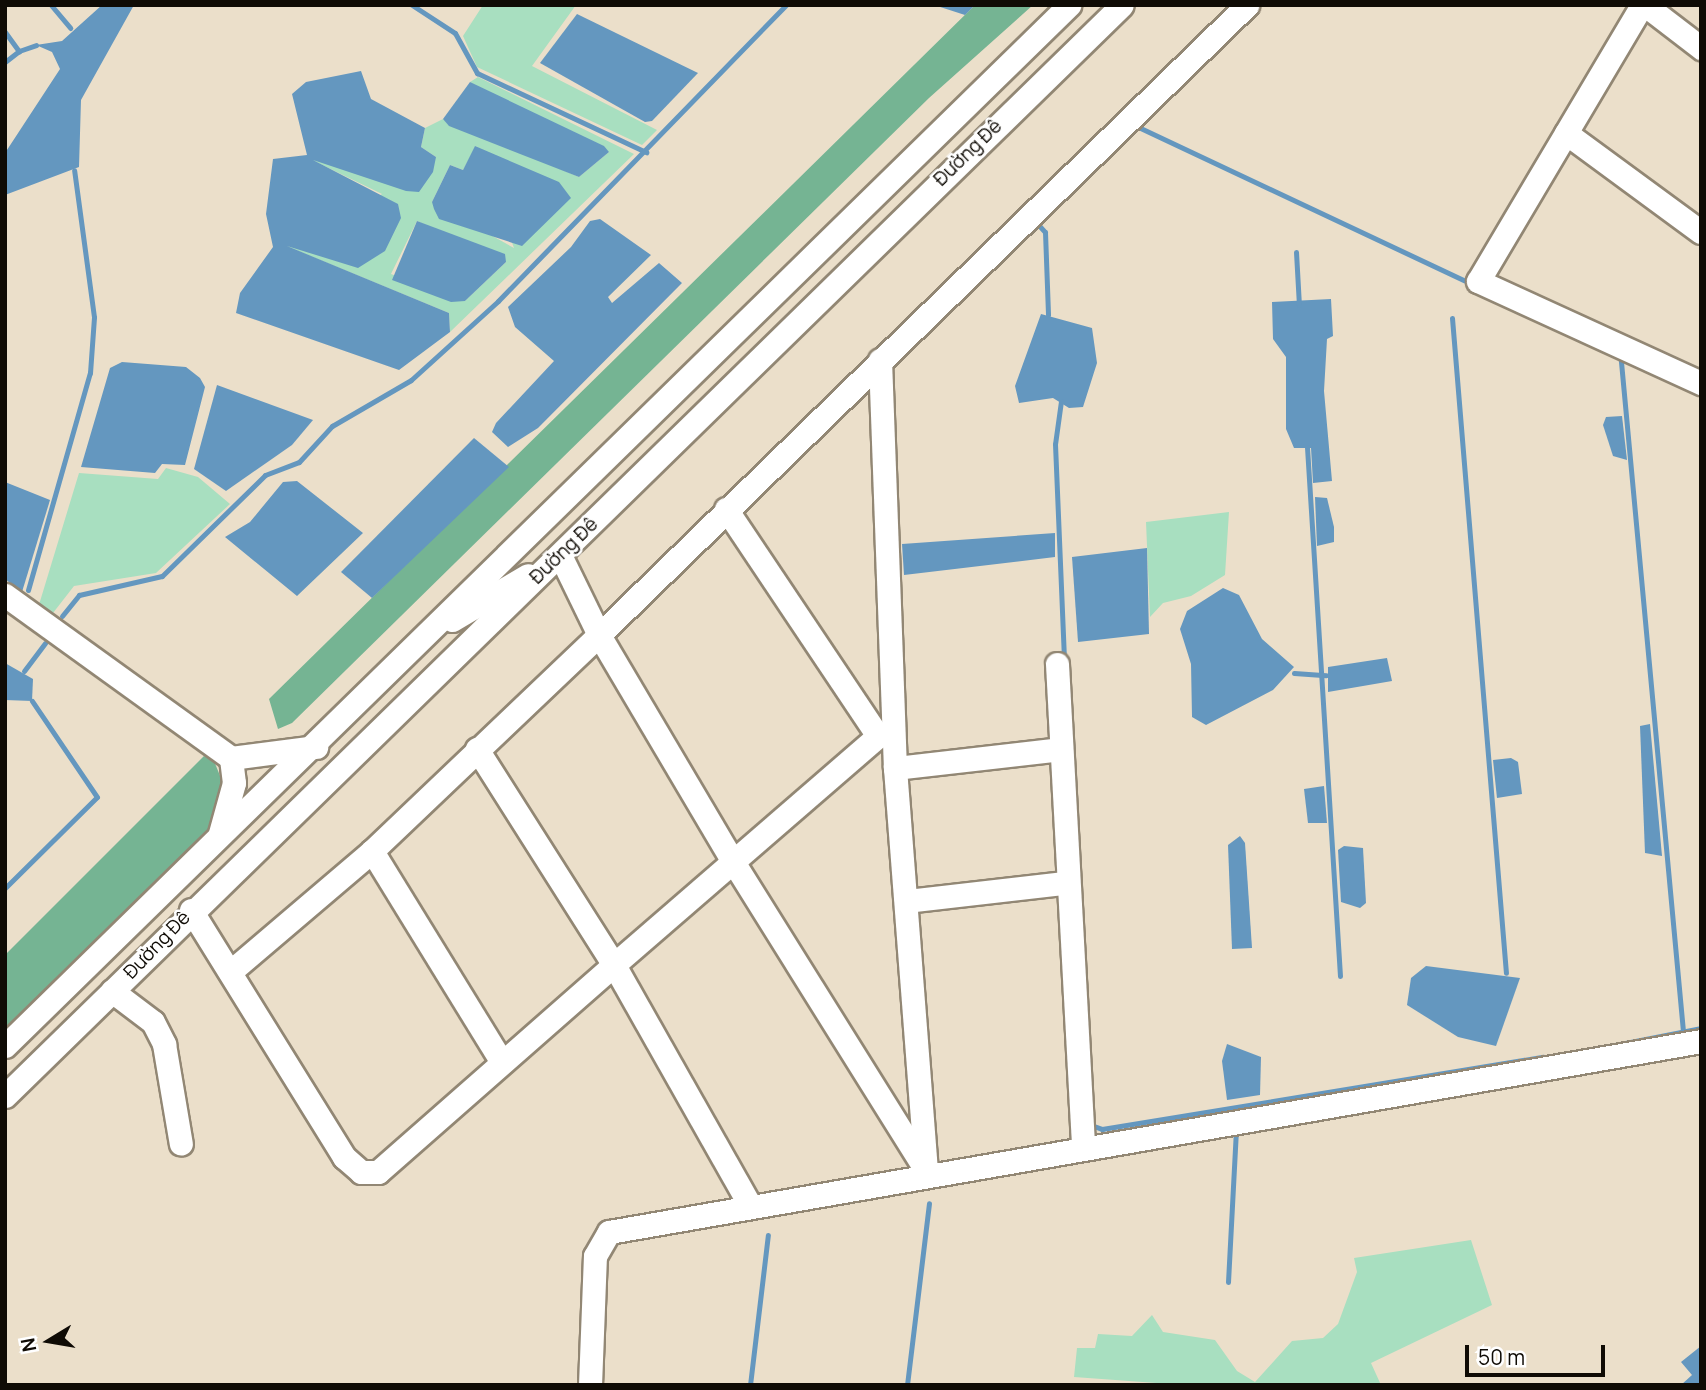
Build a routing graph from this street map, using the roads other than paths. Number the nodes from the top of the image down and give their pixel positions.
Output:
1 (1069, 5) edge
2 (1122, 5) edge
3 (1247, 5) edge
4 (1643, 5) edge
5 (1701, 48) edge
6 (1566, 133) junction
7 (1701, 232) edge
8 (880, 360) junction
9 (1701, 383) edge
10 (726, 509) junction
11 (561, 555) junction
12 (5, 595) edge
13 (599, 635) junction
14 (420, 640) junction
15 (1057, 664) dead end
16 (887, 738) junction
17 (316, 747) junction
18 (477, 749) junction
19 (1061, 749) junction
20 (231, 758) junction
21 (895, 768) junction
22 (217, 839) junction
23 (372, 851) junction
24 (732, 860) junction
25 (1065, 883) junction
26 (906, 901) junction
27 (191, 910) junction
28 (614, 965) junction
29 (230, 972) junction
30 (113, 991) junction
31 (1701, 1041) edge
32 (5, 1046) edge
33 (502, 1062) junction
34 (5, 1096) edge
35 (181, 1144) dead end
36 (1083, 1145) junction
37 (926, 1172) junction
38 (749, 1204) junction
39 (590, 1385) edge

1 - 14 street, Đường Đê
2 - 11 street, Đường Đê
3 - 8 street
4 - 5 street
4 - 6 street
6 - 7 street
6 - 9 street
8 - 10 street
8 - 16 street
10 - 13 street
10 - 16 street
11 - 13 street
11 - 14 street
11 - 27 street, Đường Đê
12 - 20 street
13 - 18 street
13 - 24 street
14 - 17 street, Đường Đê
15 - 19 street
16 - 21 street
16 - 24 street
17 - 20 street
17 - 22 street, Đường Đê
18 - 23 street
18 - 28 street
19 - 21 street
19 - 25 street
20 - 22 street
21 - 26 street
22 - 32 street, Đường Đê
23 - 29 street
23 - 33 street
24 - 28 street
24 - 37 street
25 - 26 street
25 - 36 street
26 - 37 street
27 - 29 street
27 - 30 street, Đường Đê
28 - 33 street
28 - 38 street
29 - 33 street
30 - 34 street, Đường Đê
30 - 35 street
31 - 36 street
36 - 37 street
37 - 38 street
38 - 39 street

